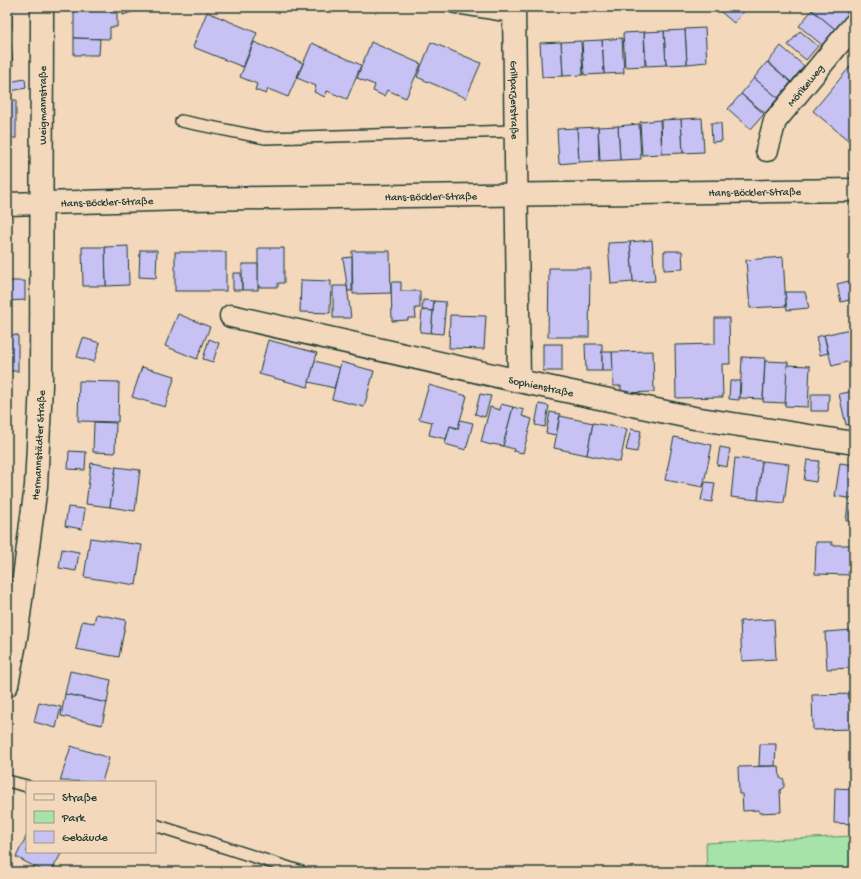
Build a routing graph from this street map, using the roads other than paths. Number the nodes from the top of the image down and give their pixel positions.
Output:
1 (42, 7) edge
2 (453, 7) edge
3 (514, 12) edge
4 (854, 25) edge
5 (181, 121) dead end
6 (516, 131) junction
7 (767, 150) dead end
8 (854, 190) edge
9 (516, 194) junction
10 (42, 203) junction
11 (7, 204) edge
12 (231, 316) dead end
13 (519, 382) junction
14 (854, 443) edge
15 (7, 685) edge
16 (7, 781) edge
17 (26, 786) edge
18 (156, 825) edge
19 (302, 872) edge

1 - 10 street, Weigmannstraße
2 - 3 lane
3 - 6 street, Grillparzerstraße
4 - 7 street, Mörikeweg
5 - 6 lane
6 - 9 street, Grillparzerstraße
8 - 9 street, Hans-Böckler-Straße
9 - 10 street, Hans-Böckler-Straße
9 - 13 street, Grillparzerstraße
10 - 11 street, Hans-Böckler-Straße
10 - 15 street, Hermannstädter Straße
12 - 13 street, Sophienstraße
13 - 14 street, Sophienstraße
16 - 17 lane
18 - 19 lane

